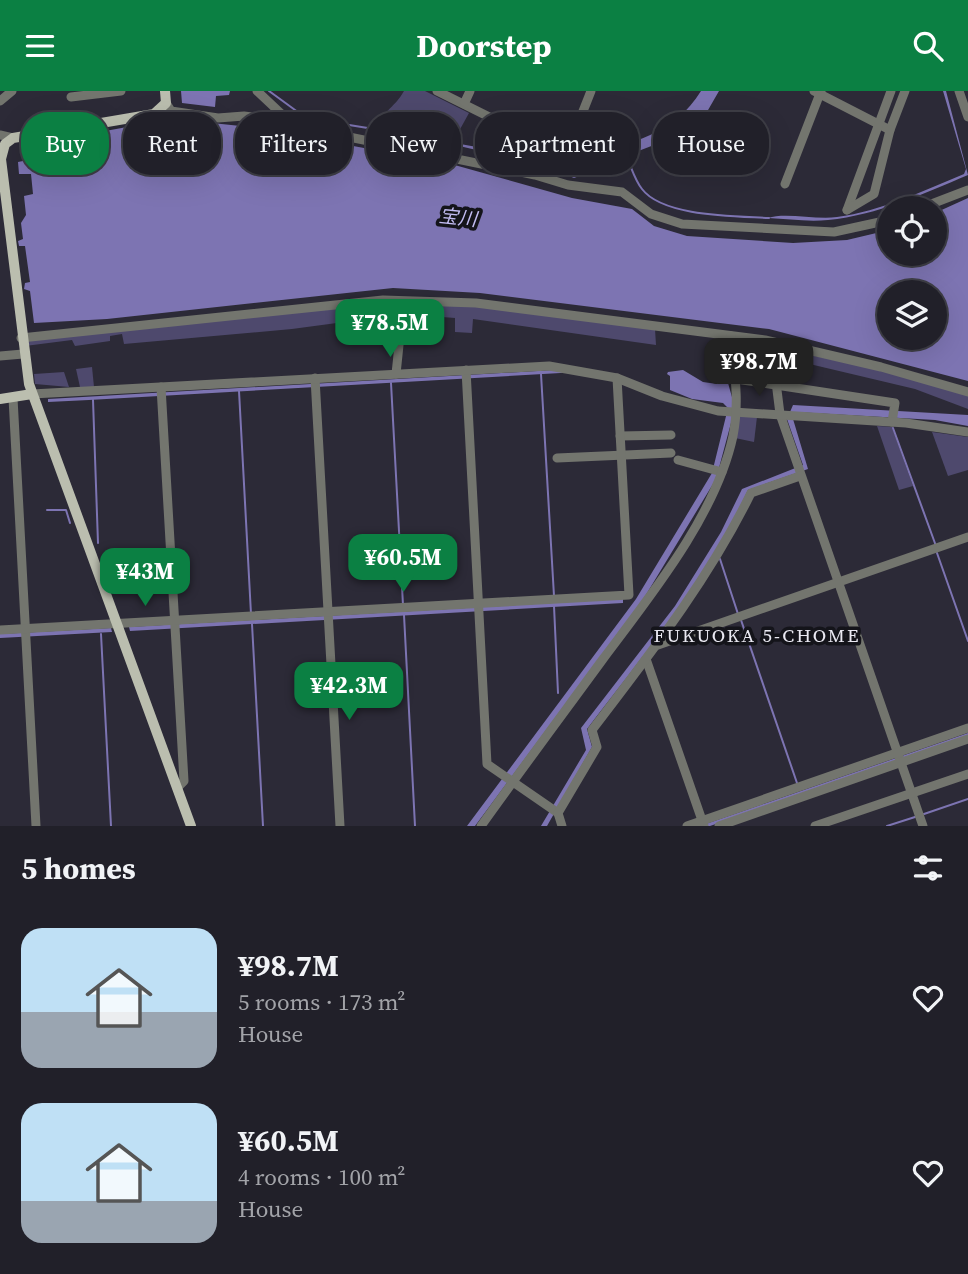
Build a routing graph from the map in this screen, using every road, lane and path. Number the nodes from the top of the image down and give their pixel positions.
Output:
1 (12, 91) edge
2 (121, 91) edge
3 (165, 91) edge
4 (257, 91) edge
5 (437, 91) edge
6 (470, 91) edge
7 (591, 91) edge
8 (891, 91) edge
9 (905, 91) edge
10 (959, 91) edge
11 (818, 92) edge
12 (71, 97) dead end
13 (0, 101) edge
14 (166, 103) junction
15 (464, 104) junction
16 (279, 112) edge
17 (235, 117) edge
18 (968, 117) edge
19 (878, 124) junction
20 (890, 129) junction
21 (0, 135) edge
22 (352, 135) edge
23 (13, 138) junction
24 (785, 184) dead end
25 (968, 190) edge
26 (947, 198) edge
27 (877, 222) edge
28 (5, 229) edge
29 (402, 316) dead end
30 (730, 336) junction
31 (20, 338) junction
32 (23, 354) junction
33 (0, 356) edge
34 (396, 374) junction
35 (466, 375) junction
36 (617, 378) junction
37 (736, 379) junction
38 (776, 382) junction
39 (315, 383) junction
40 (161, 392) junction
41 (968, 392) edge
42 (32, 394) junction
43 (13, 398) junction
44 (0, 399) edge
45 (732, 412) junction
46 (788, 415) junction
47 (893, 417) junction
48 (968, 432) edge
49 (671, 435) dead end
50 (620, 436) junction
51 (620, 454) junction
52 (557, 458) dead end
53 (718, 471) junction
54 (799, 472) junction
55 (968, 537) edge
56 (838, 582) junction
57 (479, 607) junction
58 (329, 616) junction
59 (115, 624) junction
60 (175, 625) junction
61 (0, 630) edge
62 (27, 632) junction
63 (656, 646) junction
64 (646, 659) junction
65 (968, 729) edge
66 (968, 739) edge
67 (900, 758) junction
68 (968, 774) edge
69 (508, 780) junction
70 (177, 788) junction
71 (912, 793) junction
72 (555, 811) junction
73 (703, 823) edge
74 (36, 826) edge
75 (191, 826) edge
76 (340, 826) edge
77 (481, 826) edge
78 (562, 826) edge
79 (687, 826) edge
80 (719, 826) edge
81 (815, 826) edge
82 (923, 826) edge

1 - 13 street
2 - 12 street
3 - 14 main road
4 - 16 street
5 - 15 street
6 - 15 street
7 - 15 street
8 - 19 street
9 - 20 street
10 - 18 street
11 - 19 street
11 - 24 street
14 - 17 street
14 - 23 main road
19 - 20 street
19 - 20 street
21 - 23 street
22 - 27 street
23 - 28 main road
25 - 26 street
28 - 31 main road
29 - 34 street
30 - 31 street
30 - 37 street
30 - 41 street
31 - 32 main road
32 - 33 street
32 - 42 main road
34 - 35 street
34 - 39 street
35 - 36 street
35 - 57 street
36 - 45 street
36 - 50 street
37 - 38 street
37 - 45 street
38 - 46 street
38 - 47 street
39 - 40 street
39 - 58 street
40 - 42 street
40 - 60 street
42 - 43 main road
42 - 59 main road
43 - 44 main road
43 - 62 street
45 - 46 street
45 - 53 street
46 - 47 street
46 - 54 street
47 - 48 street
49 - 50 street
50 - 51 street
51 - 52 street
51 - 53 street
51 - 57 street
53 - 69 street
54 - 56 street
54 - 63 street
55 - 56 street
56 - 63 street
56 - 67 street
57 - 58 street
57 - 69 street
58 - 60 street
58 - 76 street
59 - 60 street
59 - 62 street
59 - 70 main road
60 - 70 street
61 - 62 street
62 - 74 street
63 - 64 street
64 - 72 street
64 - 73 street
65 - 67 street
66 - 67 street
67 - 71 street
67 - 73 street
67 - 80 street
68 - 71 street
69 - 72 street
69 - 77 street
70 - 75 main road
71 - 81 street
71 - 82 street
72 - 78 street
73 - 79 street

